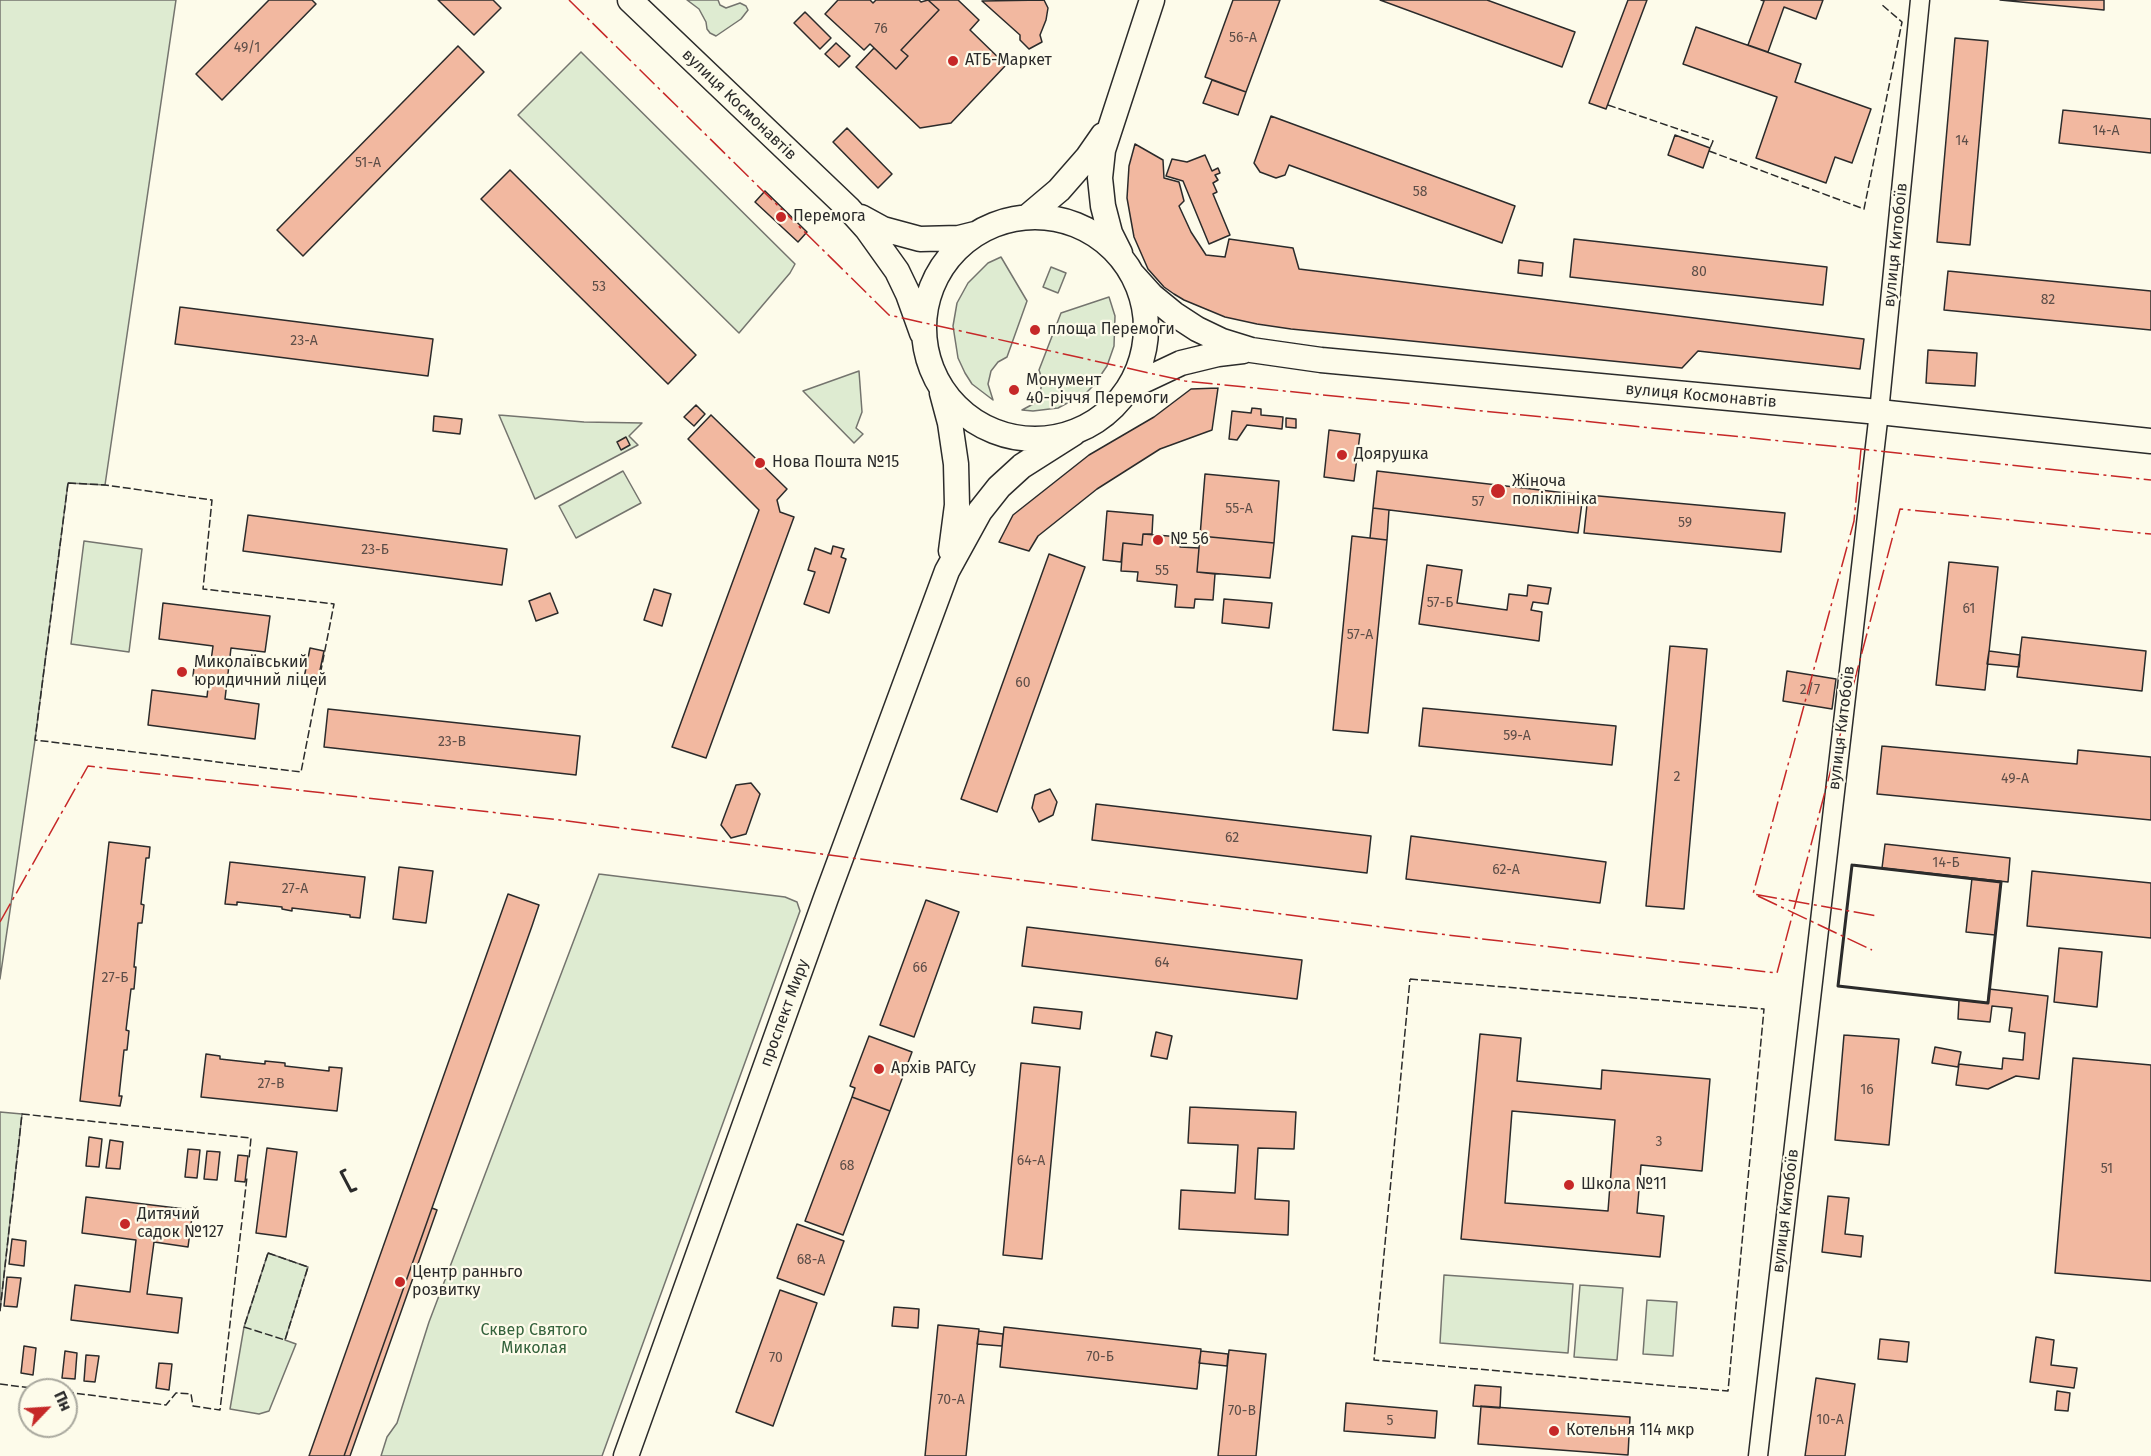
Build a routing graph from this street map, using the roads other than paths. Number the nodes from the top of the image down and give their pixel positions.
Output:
1 (630, 0) edge
2 (1152, 0) edge
3 (1920, 0) edge
4 (1111, 123) junction
5 (849, 209) junction
6 (1027, 217) junction
7 (978, 233) junction
8 (1128, 267) junction
9 (925, 343) junction
10 (1251, 350) junction
11 (939, 383) junction
12 (1130, 387) junction
13 (1879, 412) junction
14 (1074, 433) junction
15 (2151, 441) edge
16 (947, 571) junction
17 (626, 1456) edge
18 (1758, 1456) edge

1 - 5 main road, вулиця Космонавтів
2 - 4 main road
3 - 13 street, вулиця Китобоїв
4 - 6 main road
4 - 8 main road
5 - 7 main road, вулиця Космонавтів
5 - 9 main road, вулиця Космонавтів
6 - 7 main road
6 - 8 main road
7 - 9 main road
8 - 10 main road, вулиця Космонавтів
8 - 12 main road
9 - 11 main road, вулиця Космонавтів
10 - 12 main road, вулиця Космонавтів
10 - 13 main road, вулиця Космонавтів
11 - 14 main road
11 - 16 main road, проспект Миру
12 - 14 main road, проспект Миру
13 - 15 main road, вулиця Космонавтів
13 - 18 street, вулиця Китобоїв
14 - 16 main road, проспект Миру
16 - 17 main road, проспект Миру

